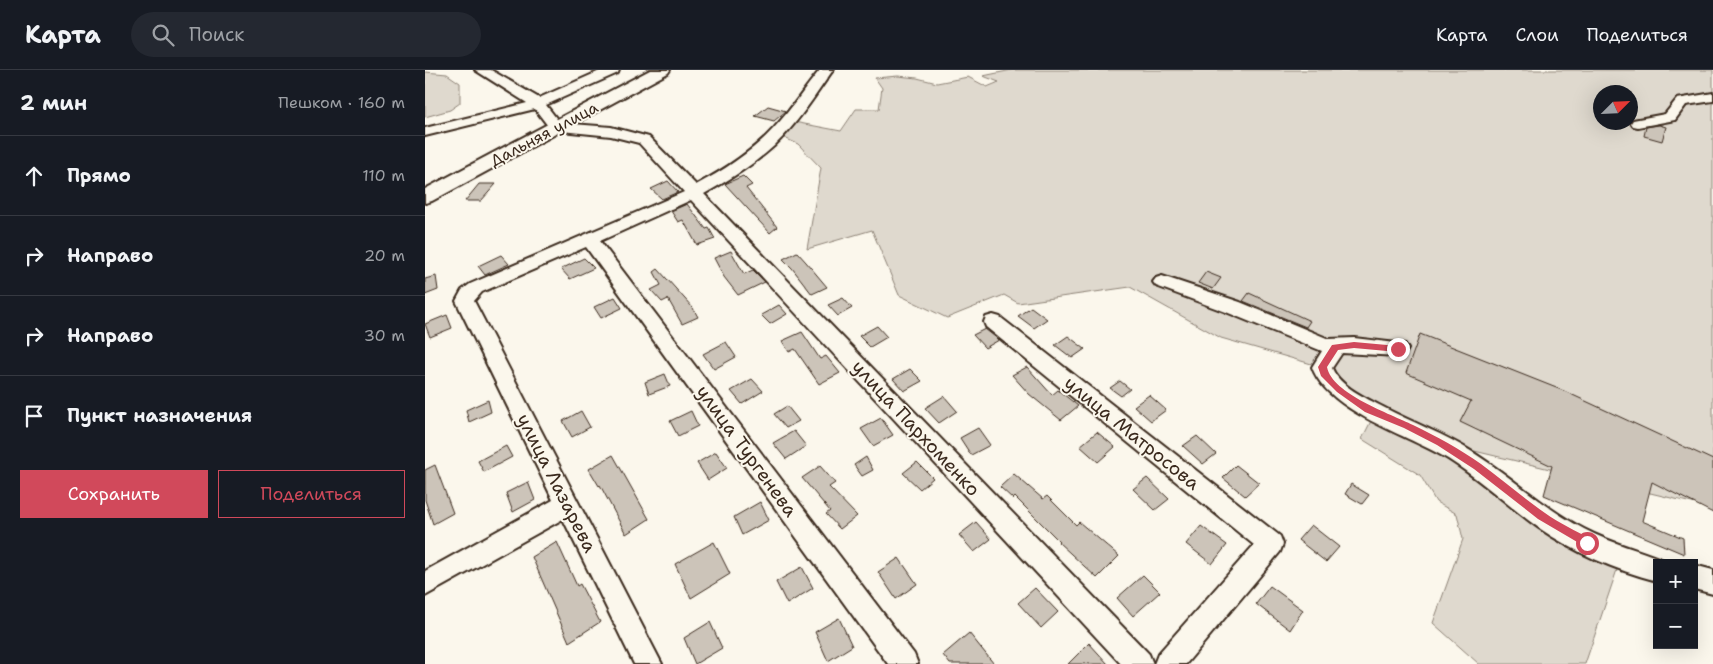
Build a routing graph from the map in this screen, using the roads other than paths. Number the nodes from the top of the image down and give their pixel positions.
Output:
1 (481, 70) edge
2 (613, 70) edge
3 (827, 70) edge
4 (658, 71) edge
5 (1713, 97) edge
6 (538, 104) junction
7 (505, 111) junction
8 (1638, 123) dead end
9 (556, 127) junction
10 (425, 132) edge
11 (425, 143) edge
12 (694, 193) junction
13 (425, 197) edge
14 (589, 238) junction
15 (1162, 282) dead end
16 (993, 322) dead end
17 (1303, 336) junction
18 (1335, 347) junction
19 (1398, 349) dead end
20 (1323, 367) junction
21 (568, 504) junction
22 (1653, 568) edge
23 (1698, 578) edge
24 (1713, 582) edge
25 (425, 584) edge
26 (649, 664) edge
27 (904, 664) edge
28 (1139, 664) edge
29 (1168, 664) edge

1 - 6 street
2 - 6 street
3 - 12 street
4 - 9 main road, Дальняя улица
5 - 8 street
6 - 7 street
6 - 9 street
7 - 10 street
7 - 11 street
9 - 12 street, улица Пархоменко
9 - 13 main road, Дальняя улица
12 - 14 street
12 - 28 street, улица Пархоменко
14 - 21 street, улица Лазарева
14 - 27 street, улица Тургенева
15 - 17 street
16 - 29 street, улица Матросова
17 - 18 street
17 - 20 street
18 - 19 street
18 - 20 street
20 - 22 street
21 - 25 street
21 - 26 street, улица Лазарева
23 - 24 street

